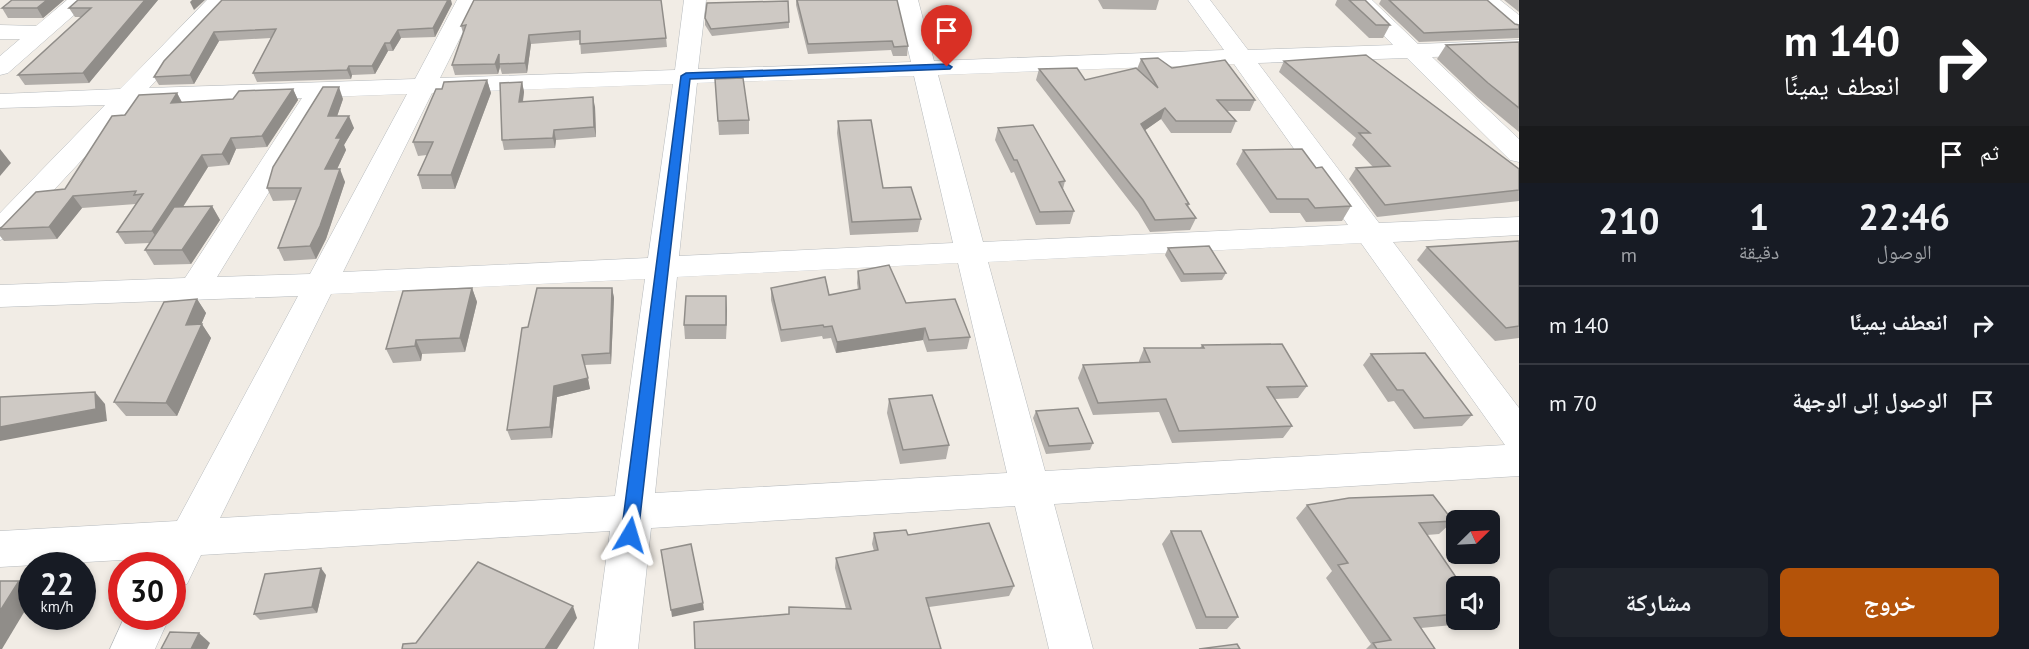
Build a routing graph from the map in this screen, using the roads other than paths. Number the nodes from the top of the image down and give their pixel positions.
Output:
1 (80, 0) edge
2 (219, 0) edge
3 (468, 0) edge
4 (695, 0) edge
5 (907, 0) edge
6 (1199, 0) edge
7 (1360, 0) edge
8 (1487, 0) edge
9 (1519, 26) edge
10 (0, 32) edge
11 (42, 33) junction
12 (1519, 47) edge
13 (1412, 51) junction
14 (1240, 57) junction
15 (0, 68) edge
16 (924, 68) junction
17 (686, 76) junction
18 (424, 86) junction
19 (319, 90) junction
20 (128, 96) junction
21 (0, 101) edge
22 (1519, 154) edge
23 (1519, 226) edge
24 (0, 231) edge
25 (1370, 233) junction
26 (971, 253) junction
27 (663, 268) junction
28 (321, 284) junction
29 (194, 289) junction
30 (0, 296) edge
31 (1519, 436) edge
32 (1519, 460) edge
33 (1030, 489) junction
34 (632, 512) junction
35 (0, 549) edge
36 (109, 552) edge
37 (182, 552) edge
38 (186, 554) edge
39 (141, 630) edge
40 (132, 649) edge
41 (616, 649) edge
42 (1071, 649) edge

1 - 11 street
2 - 20 street
3 - 18 street
4 - 17 street
5 - 16 street
6 - 14 street
7 - 13 street
8 - 9 street
10 - 11 street
11 - 15 street
12 - 13 street
13 - 14 street
13 - 22 street
14 - 16 street
14 - 25 street
16 - 17 street
16 - 26 street
17 - 18 street
17 - 27 street
18 - 19 street
18 - 28 street
19 - 20 street
19 - 29 street
20 - 21 street
20 - 24 street
23 - 25 street
25 - 26 street
25 - 31 street
26 - 27 street
26 - 33 street
27 - 28 street
27 - 34 street
28 - 29 street
28 - 37 street
29 - 30 street
32 - 33 street
33 - 34 street
33 - 42 street
34 - 38 street
34 - 41 street
35 - 36 street
39 - 40 street

